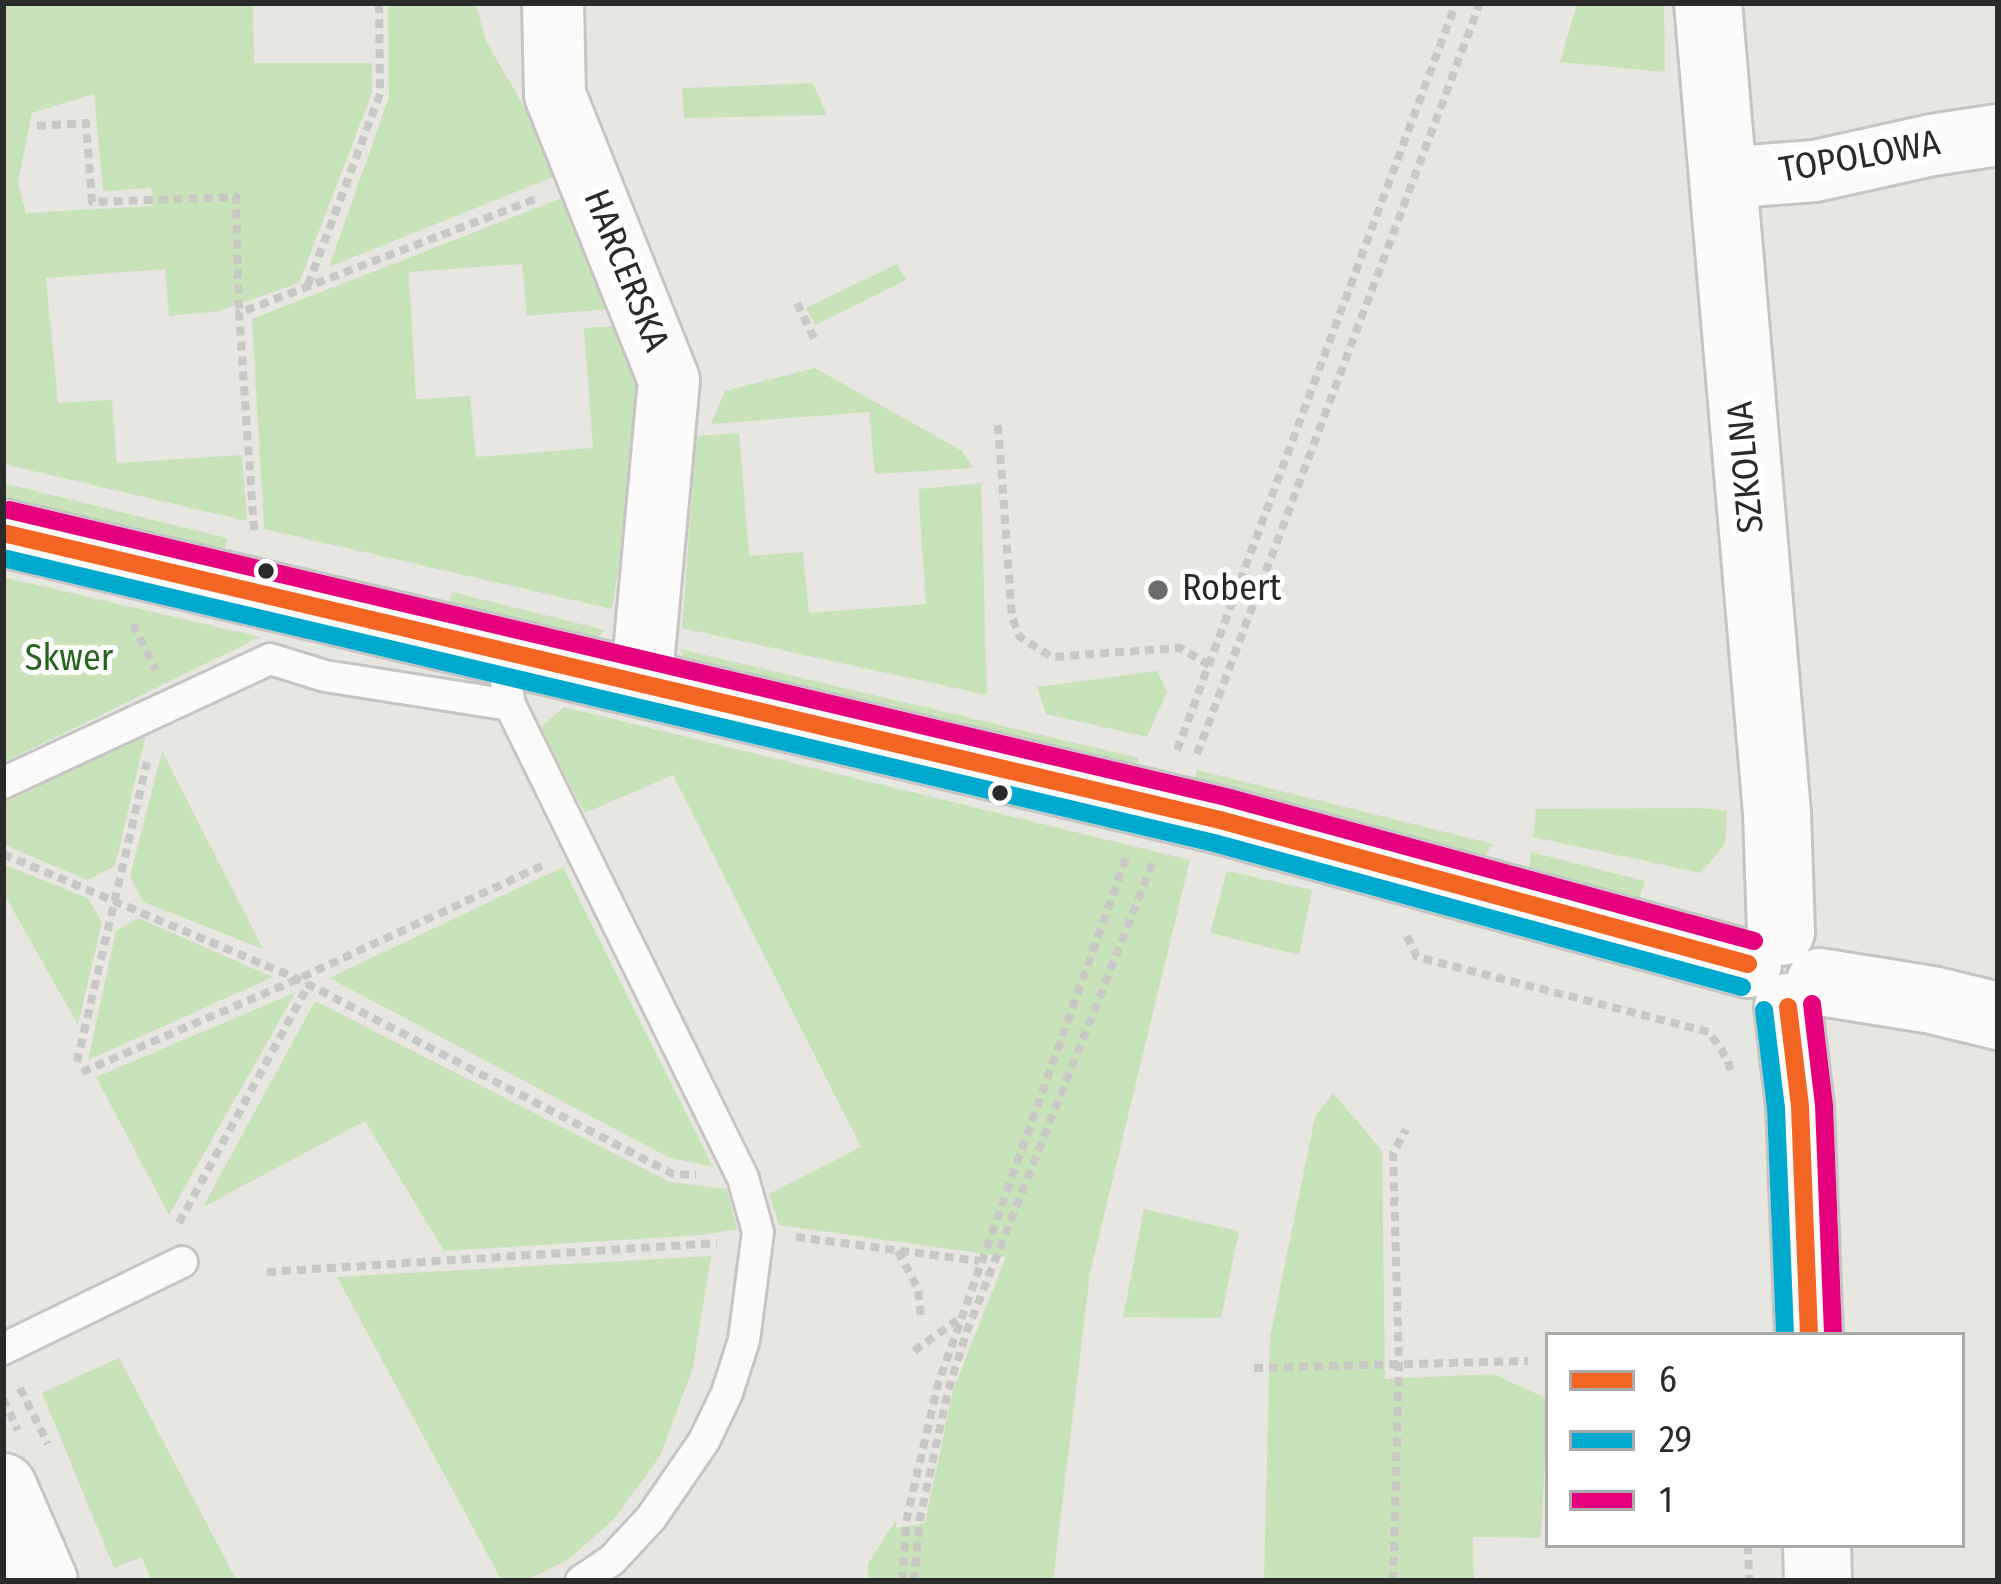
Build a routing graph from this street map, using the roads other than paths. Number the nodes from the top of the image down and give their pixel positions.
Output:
1 (553, 3) edge
2 (1708, 3) edge
3 (1998, 135) edge
4 (1722, 178) junction
5 (3, 533) edge
6 (509, 680) junction
7 (641, 686) junction
8 (3, 783) edge
9 (1784, 971) junction
10 (1998, 1016) edge
11 (176, 1251) road end
12 (1809, 1332) edge
13 (3, 1349) edge
14 (3, 1487) edge
15 (1817, 1548) edge
16 (44, 1581) edge
17 (581, 1581) edge
18 (1818, 1581) edge

1 - 7 street, HARCERSKA
2 - 4 street, SZKOLNA
3 - 4 street, TOPOLOWA
4 - 9 street, SZKOLNA
5 - 6 street
6 - 7 street
6 - 8 lane
6 - 17 lane
7 - 9 street
9 - 10 street
9 - 12 street, SZKOLNA
11 - 13 lane
14 - 16 street
15 - 18 street

